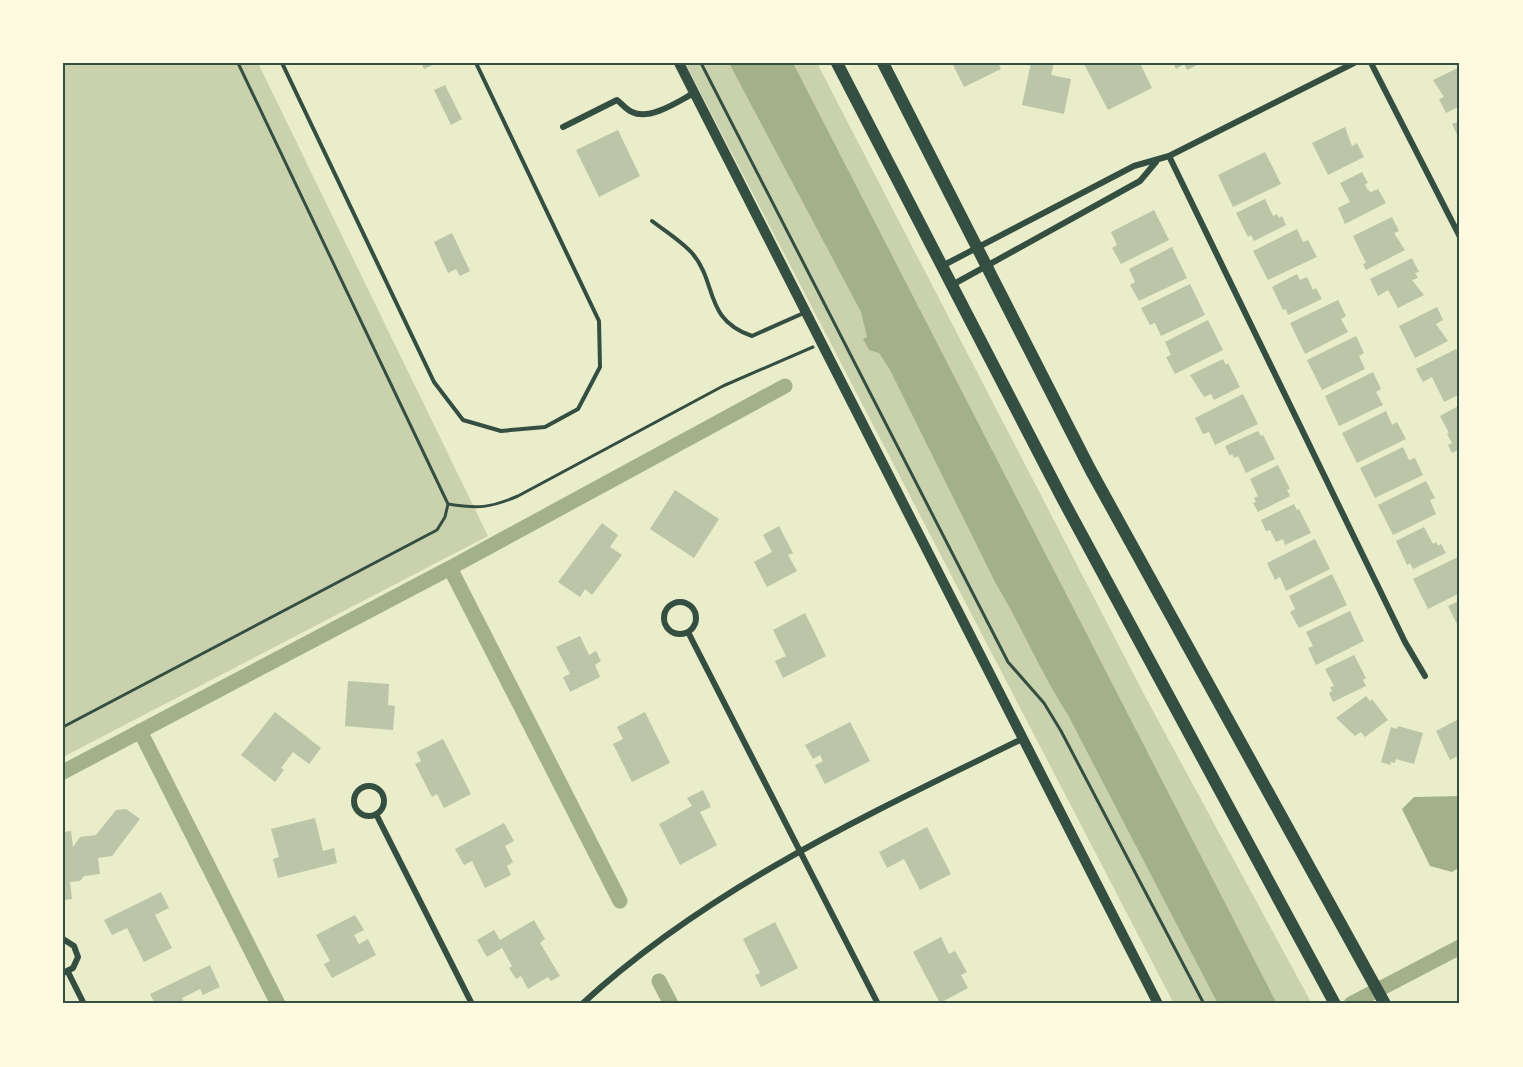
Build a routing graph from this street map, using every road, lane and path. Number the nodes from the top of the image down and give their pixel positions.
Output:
1 (238, 63) edge
2 (282, 63) edge
3 (476, 63) edge
4 (678, 63) edge
5 (701, 63) edge
6 (837, 63) edge
7 (883, 63) edge
8 (1354, 63) edge
9 (1371, 63) edge
10 (694, 93) junction
11 (563, 127) dead end
12 (1169, 156) junction
13 (1156, 161) junction
14 (652, 221) dead end
15 (1460, 237) edge
16 (977, 248) junction
17 (942, 266) junction
18 (987, 267) junction
19 (952, 285) junction
20 (807, 312) junction
21 (841, 334) junction
22 (822, 343) junction
23 (448, 504) junction
24 (688, 632) junction
25 (1425, 676) dead end
26 (63, 727) edge
27 (1022, 739) junction
28 (376, 814) junction
29 (800, 850) junction
30 (63, 939) edge
31 (65, 972) edge
32 (84, 1004) edge
33 (472, 1004) edge
34 (582, 1004) edge
35 (878, 1004) edge
36 (1158, 1004) edge
37 (1203, 1004) edge
38 (1335, 1004) edge
39 (1385, 1004) edge

1 - 23 path
2 - 3 lane
4 - 10 street
5 - 21 path
6 - 17 main road
7 - 16 main road
8 - 12 street
9 - 15 street
10 - 11 street
10 - 20 street
12 - 13 street
12 - 25 street
13 - 16 street
13 - 18 street
14 - 20 lane
16 - 17 street
16 - 18 main road
17 - 19 main road
18 - 19 street
18 - 39 main road
19 - 38 main road
20 - 22 street
21 - 22 path
21 - 37 path
22 - 23 path
22 - 27 street
23 - 26 path
24 - 24 street
24 - 29 street
27 - 29 street
27 - 36 street
28 - 28 street
28 - 33 street
29 - 34 street
29 - 35 street
30 - 31 street
31 - 32 street

